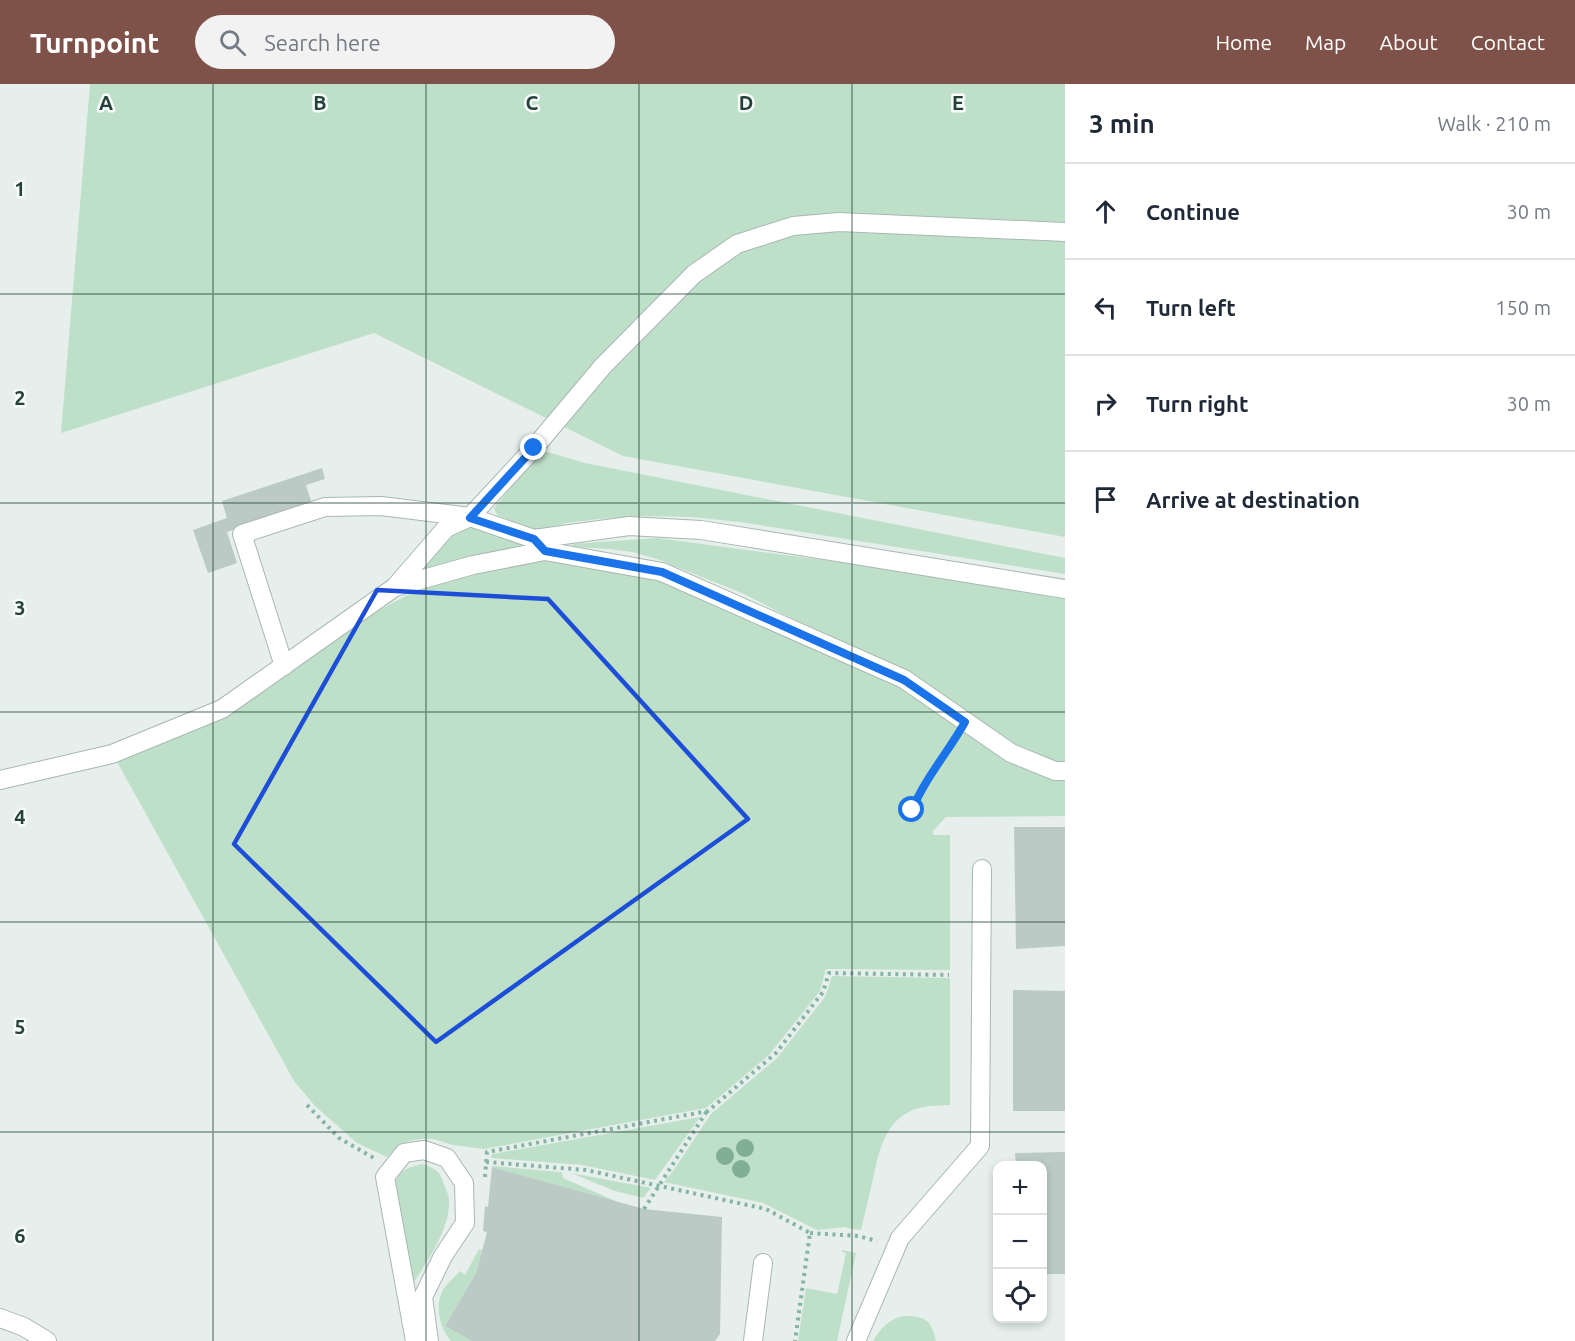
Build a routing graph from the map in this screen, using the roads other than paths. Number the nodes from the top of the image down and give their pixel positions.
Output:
1 (1065, 232) edge
2 (470, 518) junction
3 (539, 545) junction
4 (395, 587) junction
5 (1065, 589) edge
6 (284, 666) junction
7 (1065, 771) edge
8 (0, 780) edge
9 (982, 869) dead end
10 (763, 1263) dead end
11 (0, 1318) edge
12 (46, 1341) edge
13 (415, 1341) edge
14 (429, 1341) edge
15 (753, 1341) edge
16 (856, 1341) edge

1 - 2 street
2 - 3 street
2 - 4 street
2 - 6 street
3 - 4 street
3 - 5 street
3 - 7 street
4 - 6 street
6 - 8 street
9 - 16 street
10 - 15 street
11 - 12 street
13 - 14 street

